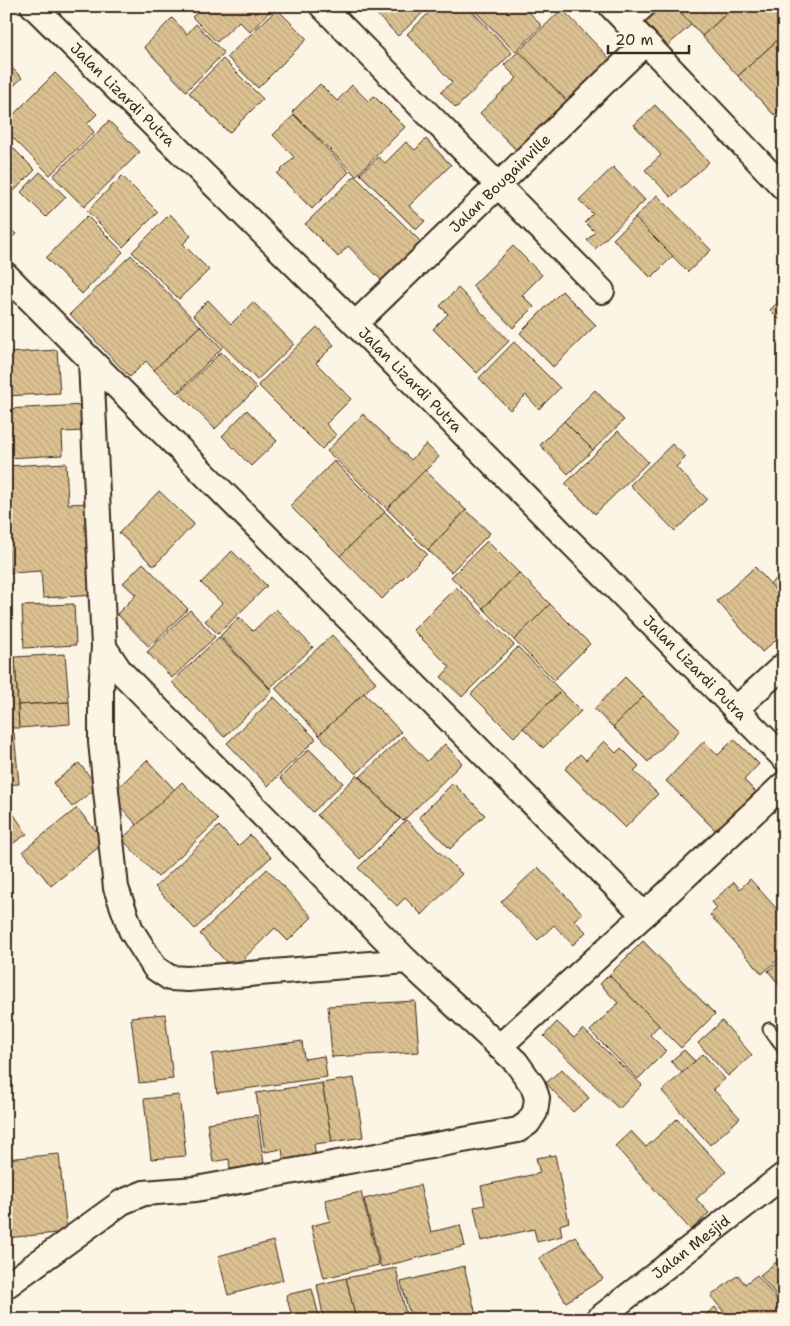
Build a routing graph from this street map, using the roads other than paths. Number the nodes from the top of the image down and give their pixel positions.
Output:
1 (33, 6) edge
2 (322, 6) edge
3 (643, 6) edge
4 (618, 14) edge
5 (645, 43) junction
6 (498, 186) junction
7 (784, 188) edge
8 (6, 275) edge
9 (602, 292) dead end
10 (355, 324) junction
11 (92, 361) junction
12 (104, 647) junction
13 (780, 677) edge
14 (735, 710) junction
15 (784, 758) edge
16 (784, 784) edge
17 (644, 915) junction
18 (407, 961) junction
19 (769, 1029) dead end
20 (499, 1047) junction
21 (784, 1048) edge
22 (784, 1175) edge
23 (6, 1286) edge
24 (597, 1320) edge

1 - 10 street, Jalan Lizardi Putra
2 - 6 street
3 - 4 street
4 - 5 street
5 - 6 street, Jalan Bougainville
5 - 7 street
6 - 9 street
6 - 10 street, Jalan Bougainville
8 - 11 street
10 - 14 street, Jalan Lizardi Putra
11 - 12 street
11 - 17 street
12 - 18 street
12 - 18 street
13 - 14 street
14 - 15 street, Jalan Lizardi Putra
16 - 17 street
17 - 20 street
18 - 20 street
19 - 21 lane
20 - 23 street
22 - 24 street, Jalan Mesjid

